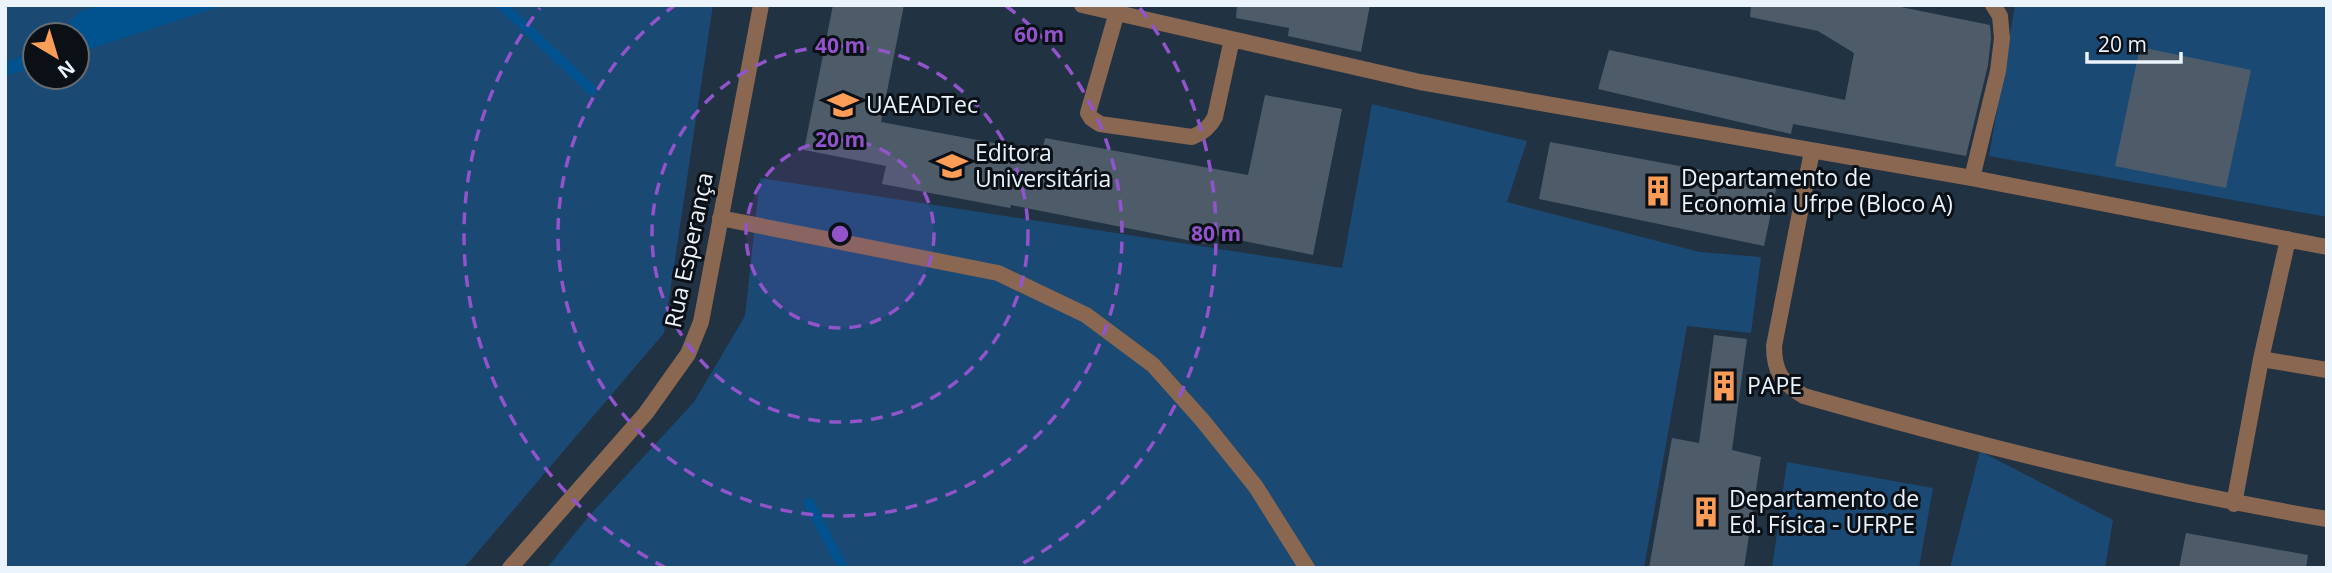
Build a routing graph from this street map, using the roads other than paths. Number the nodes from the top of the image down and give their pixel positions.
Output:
1 (761, 5) edge
2 (1082, 5) edge
3 (1993, 5) edge
4 (1118, 9) edge
5 (1232, 39) junction
6 (1812, 151) junction
7 (1972, 178) junction
8 (719, 218) junction
9 (2288, 239) junction
10 (2327, 247) edge
11 (2261, 359) junction
12 (2327, 370) edge
13 (2234, 504) junction
14 (2327, 519) edge
15 (510, 568) edge
16 (1307, 568) edge

1 - 8 lane, Rua Esperança
2 - 4 lane
3 - 7 lane
4 - 5 lane
4 - 5 lane
5 - 6 lane
6 - 7 lane
6 - 13 lane
7 - 9 lane
8 - 15 lane, Rua Esperança
8 - 16 lane
9 - 10 lane
9 - 11 lane
11 - 12 lane
11 - 13 lane
13 - 14 lane

